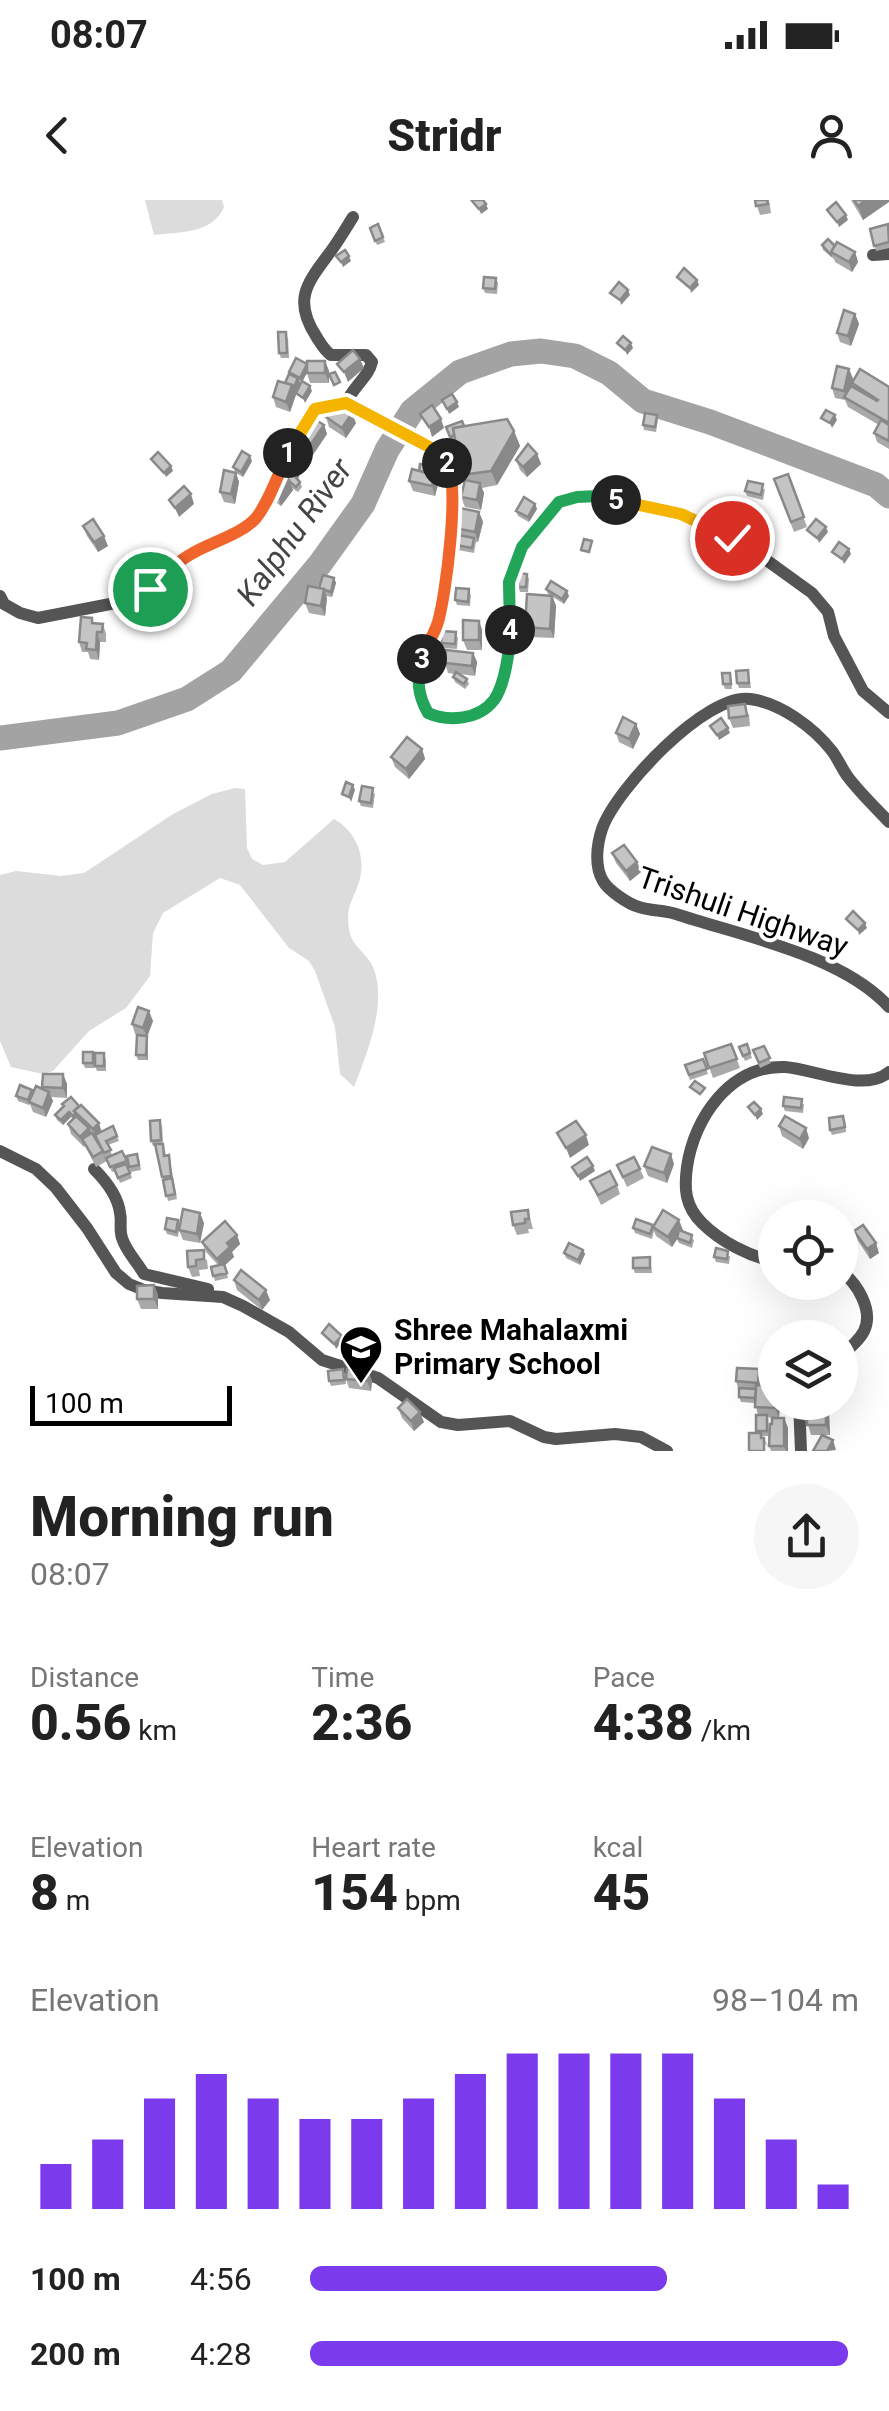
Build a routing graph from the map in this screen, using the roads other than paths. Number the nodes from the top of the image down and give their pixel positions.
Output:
1 (353, 217) dead end
2 (889, 254) edge
3 (873, 256) dead end
4 (346, 403) junction
5 (0, 596) edge
6 (889, 714) edge
7 (889, 822) edge
8 (889, 1007) edge
9 (889, 1072) edge
10 (0, 1151) edge
11 (94, 1170) dead end
12 (758, 1258) edge
13 (858, 1291) edge
14 (223, 1298) junction
15 (858, 1338) edge
16 (799, 1420) edge
17 (666, 1451) edge
18 (801, 1451) edge

1 - 4 street
2 - 3 street
4 - 5 street
4 - 6 street
7 - 8 street, Trishuli Highway
9 - 12 street
10 - 14 street
11 - 14 street
13 - 15 street
14 - 17 street
16 - 18 street

